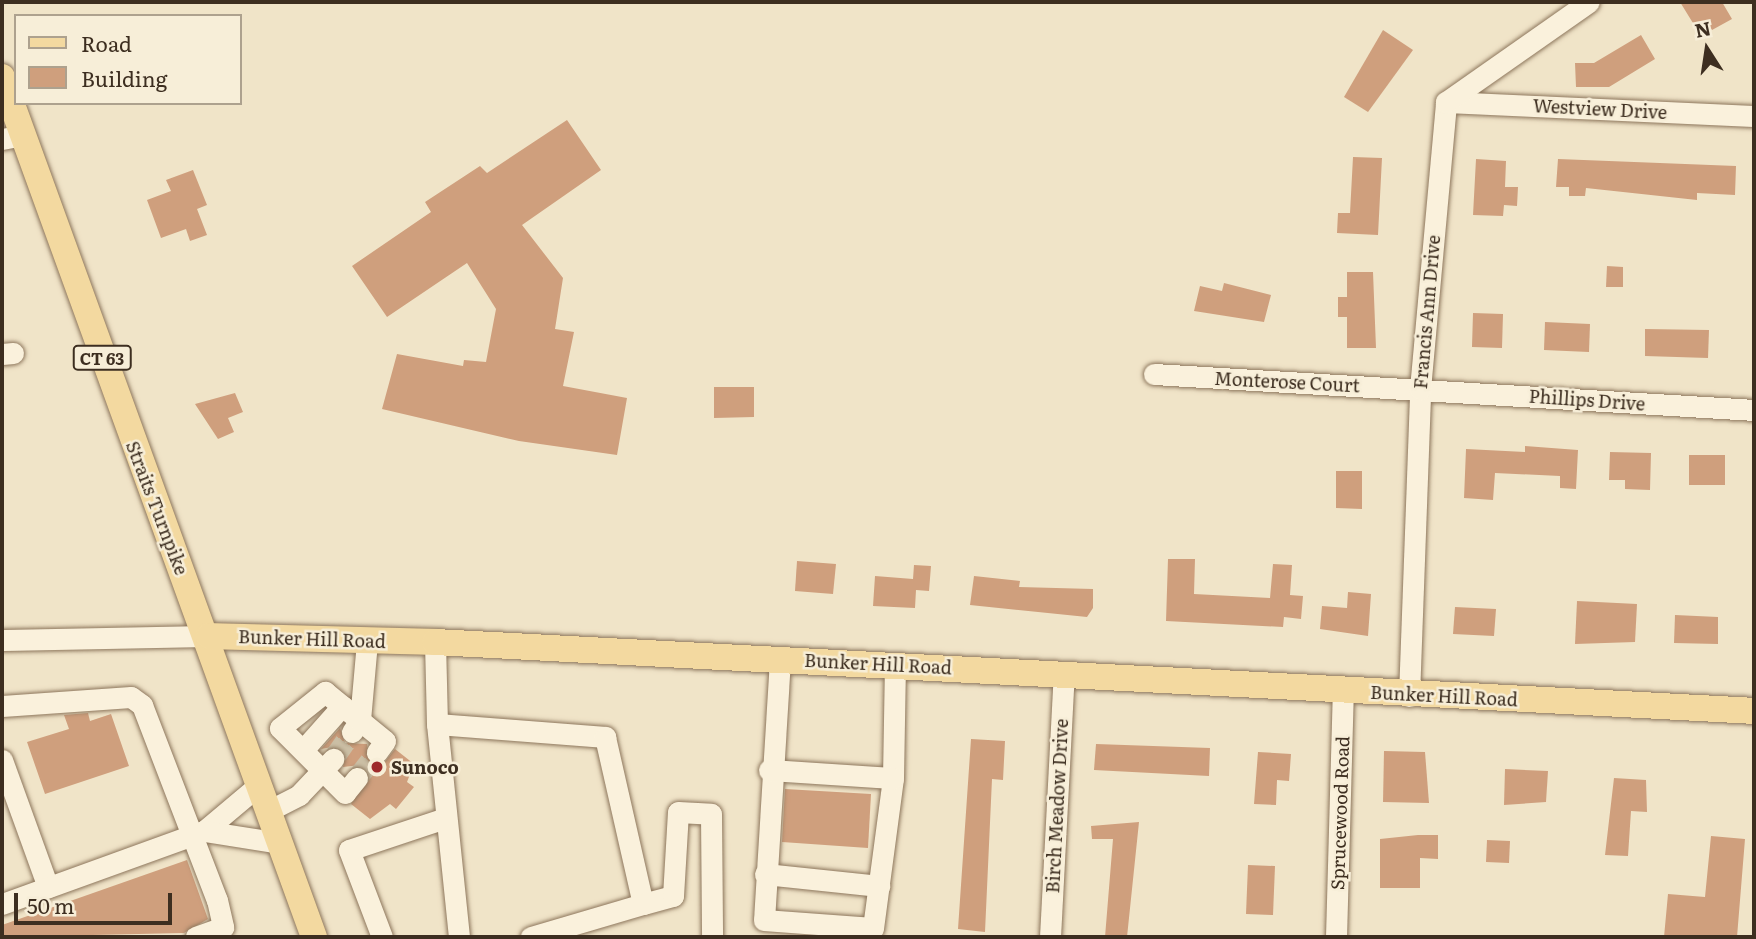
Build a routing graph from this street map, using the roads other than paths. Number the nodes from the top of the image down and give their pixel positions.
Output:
1 (1589, 2) edge
2 (2, 77) edge
3 (1446, 102) junction
4 (1754, 116) edge
5 (12, 137) edge
6 (1154, 374) dead end
7 (1420, 389) junction
8 (1754, 410) edge
9 (209, 636) junction
10 (2, 640) edge
11 (367, 641) junction
12 (435, 642) junction
13 (780, 659) junction
14 (895, 665) junction
15 (1064, 674) junction
16 (1343, 690) junction
17 (1409, 696) junction
18 (2, 706) edge
19 (342, 706) junction
20 (1754, 711) edge
21 (437, 724) junction
22 (356, 726) junction
23 (303, 750) junction
24 (377, 752) dead end
25 (2, 760) edge
26 (328, 765) junction
27 (769, 770) junction
28 (357, 778) dead end
29 (893, 778) junction
30 (260, 784) junction
31 (270, 810) junction
32 (445, 818) junction
33 (197, 834) junction
34 (281, 843) junction
35 (765, 874) junction
36 (879, 886) junction
37 (48, 887) junction
38 (2, 904) edge
39 (643, 904) junction
40 (195, 937) edge
41 (314, 937) edge
42 (382, 937) edge
43 (459, 937) edge
44 (531, 937) edge
45 (712, 937) edge
46 (1050, 937) edge
47 (1336, 937) edge

1 - 3 street
2 - 5 main road, Straits Turnpike / CT 63
3 - 4 street, Westview Drive
3 - 7 street, Francis Ann Drive
5 - 9 main road, Straits Turnpike / CT 63
6 - 7 street, Monterose Court
7 - 8 street, Phillips Drive
7 - 17 street, Francis Ann Drive
9 - 10 street, Bunker Hill Road
9 - 11 main road, Bunker Hill Road
9 - 30 main road, Straits Turnpike / CT 63
11 - 12 main road, Bunker Hill Road
11 - 22 street
12 - 13 main road, Bunker Hill Road
12 - 21 street
13 - 14 main road, Bunker Hill Road
13 - 27 street
14 - 15 main road, Bunker Hill Road
14 - 29 street
15 - 16 main road, Bunker Hill Road
15 - 46 street, Birch Meadow Drive
16 - 17 main road, Bunker Hill Road
16 - 47 street, Sprucewood Road
17 - 20 main road, Bunker Hill Road
18 - 33 street
19 - 22 street
19 - 23 street
19 - 23 street
21 - 32 street
21 - 39 street
22 - 24 street
23 - 26 street
25 - 37 street
26 - 28 street
26 - 31 street
27 - 29 street
27 - 35 street
29 - 36 street
30 - 31 main road, Straits Turnpike / CT 63
30 - 33 street
31 - 34 main road, Straits Turnpike / CT 63
32 - 42 street
32 - 43 street
33 - 34 street
33 - 37 street
33 - 40 street
34 - 41 main road, Straits Turnpike / CT 63
35 - 36 street
35 - 36 street
37 - 38 street
39 - 44 street
39 - 45 street

